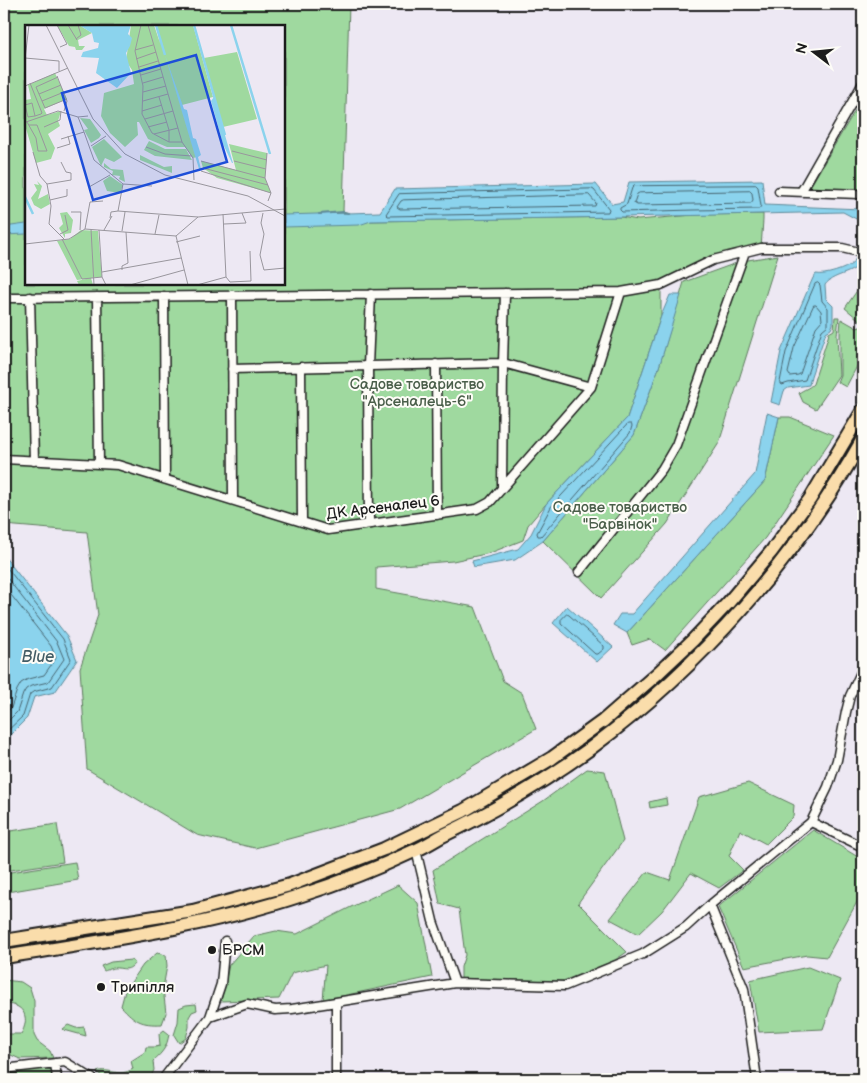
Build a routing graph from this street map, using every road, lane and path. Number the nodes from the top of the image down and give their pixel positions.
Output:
1 (863, 83) edge
2 (779, 191) dead end
3 (801, 192) junction
4 (862, 192) edge
5 (745, 252) junction
6 (863, 253) edge
7 (621, 292) junction
8 (505, 293) junction
9 (370, 294) junction
10 (164, 296) junction
11 (232, 296) junction
12 (30, 297) junction
13 (97, 297) junction
14 (4, 298) edge
15 (503, 363) junction
16 (436, 364) junction
17 (368, 366) junction
18 (301, 367) junction
19 (232, 369) junction
20 (591, 387) junction
21 (863, 410) edge
22 (863, 439) edge
23 (4, 459) edge
24 (34, 460) junction
25 (99, 464) junction
26 (165, 479) junction
27 (502, 488) junction
28 (233, 500) junction
29 (437, 515) junction
30 (302, 522) junction
31 (369, 524) junction
32 (579, 572) dead end
33 (863, 668) edge
34 (811, 822) junction
35 (863, 847) edge
36 (416, 850) junction
37 (710, 905) junction
38 (4, 941) edge
39 (225, 941) dead end
40 (4, 957) edge
41 (455, 983) junction
42 (336, 1002) junction
43 (210, 1017) junction
44 (56, 1063) junction
45 (4, 1069) edge
46 (57, 1079) edge
47 (93, 1079) edge
48 (163, 1079) edge
49 (336, 1079) edge
50 (758, 1079) edge

1 - 3 street
2 - 3 street
3 - 4 street
5 - 6 street
5 - 7 street
5 - 32 street
7 - 8 street
7 - 20 street, ДК Арсеналец 6
8 - 9 street
8 - 15 street
9 - 11 street
9 - 17 street
10 - 11 street
10 - 13 street
10 - 26 street
11 - 19 street
12 - 13 street
12 - 14 street
12 - 24 street
13 - 25 street
15 - 16 street
15 - 20 street
15 - 27 street
16 - 17 street
16 - 29 street
17 - 18 street
17 - 31 street
18 - 19 street
18 - 30 street
19 - 28 street
20 - 27 street, ДК Арсеналец 6
21 - 38 main road
22 - 36 main road
23 - 24 street, ДК Арсеналец 6
24 - 25 street, ДК Арсеналец 6
25 - 26 street, ДК Арсеналец 6
26 - 28 street, ДК Арсеналец 6
27 - 29 street, ДК Арсеналец 6
28 - 30 street, ДК Арсеналец 6
29 - 31 street, ДК Арсеналец 6
30 - 31 street, ДК Арсеналец 6
33 - 34 street
34 - 35 street
34 - 37 street
36 - 40 main road
36 - 41 street
37 - 41 street
37 - 50 street
39 - 43 street
41 - 42 street
42 - 43 street
42 - 49 street
43 - 48 street
44 - 45 street
44 - 46 street
44 - 47 street

